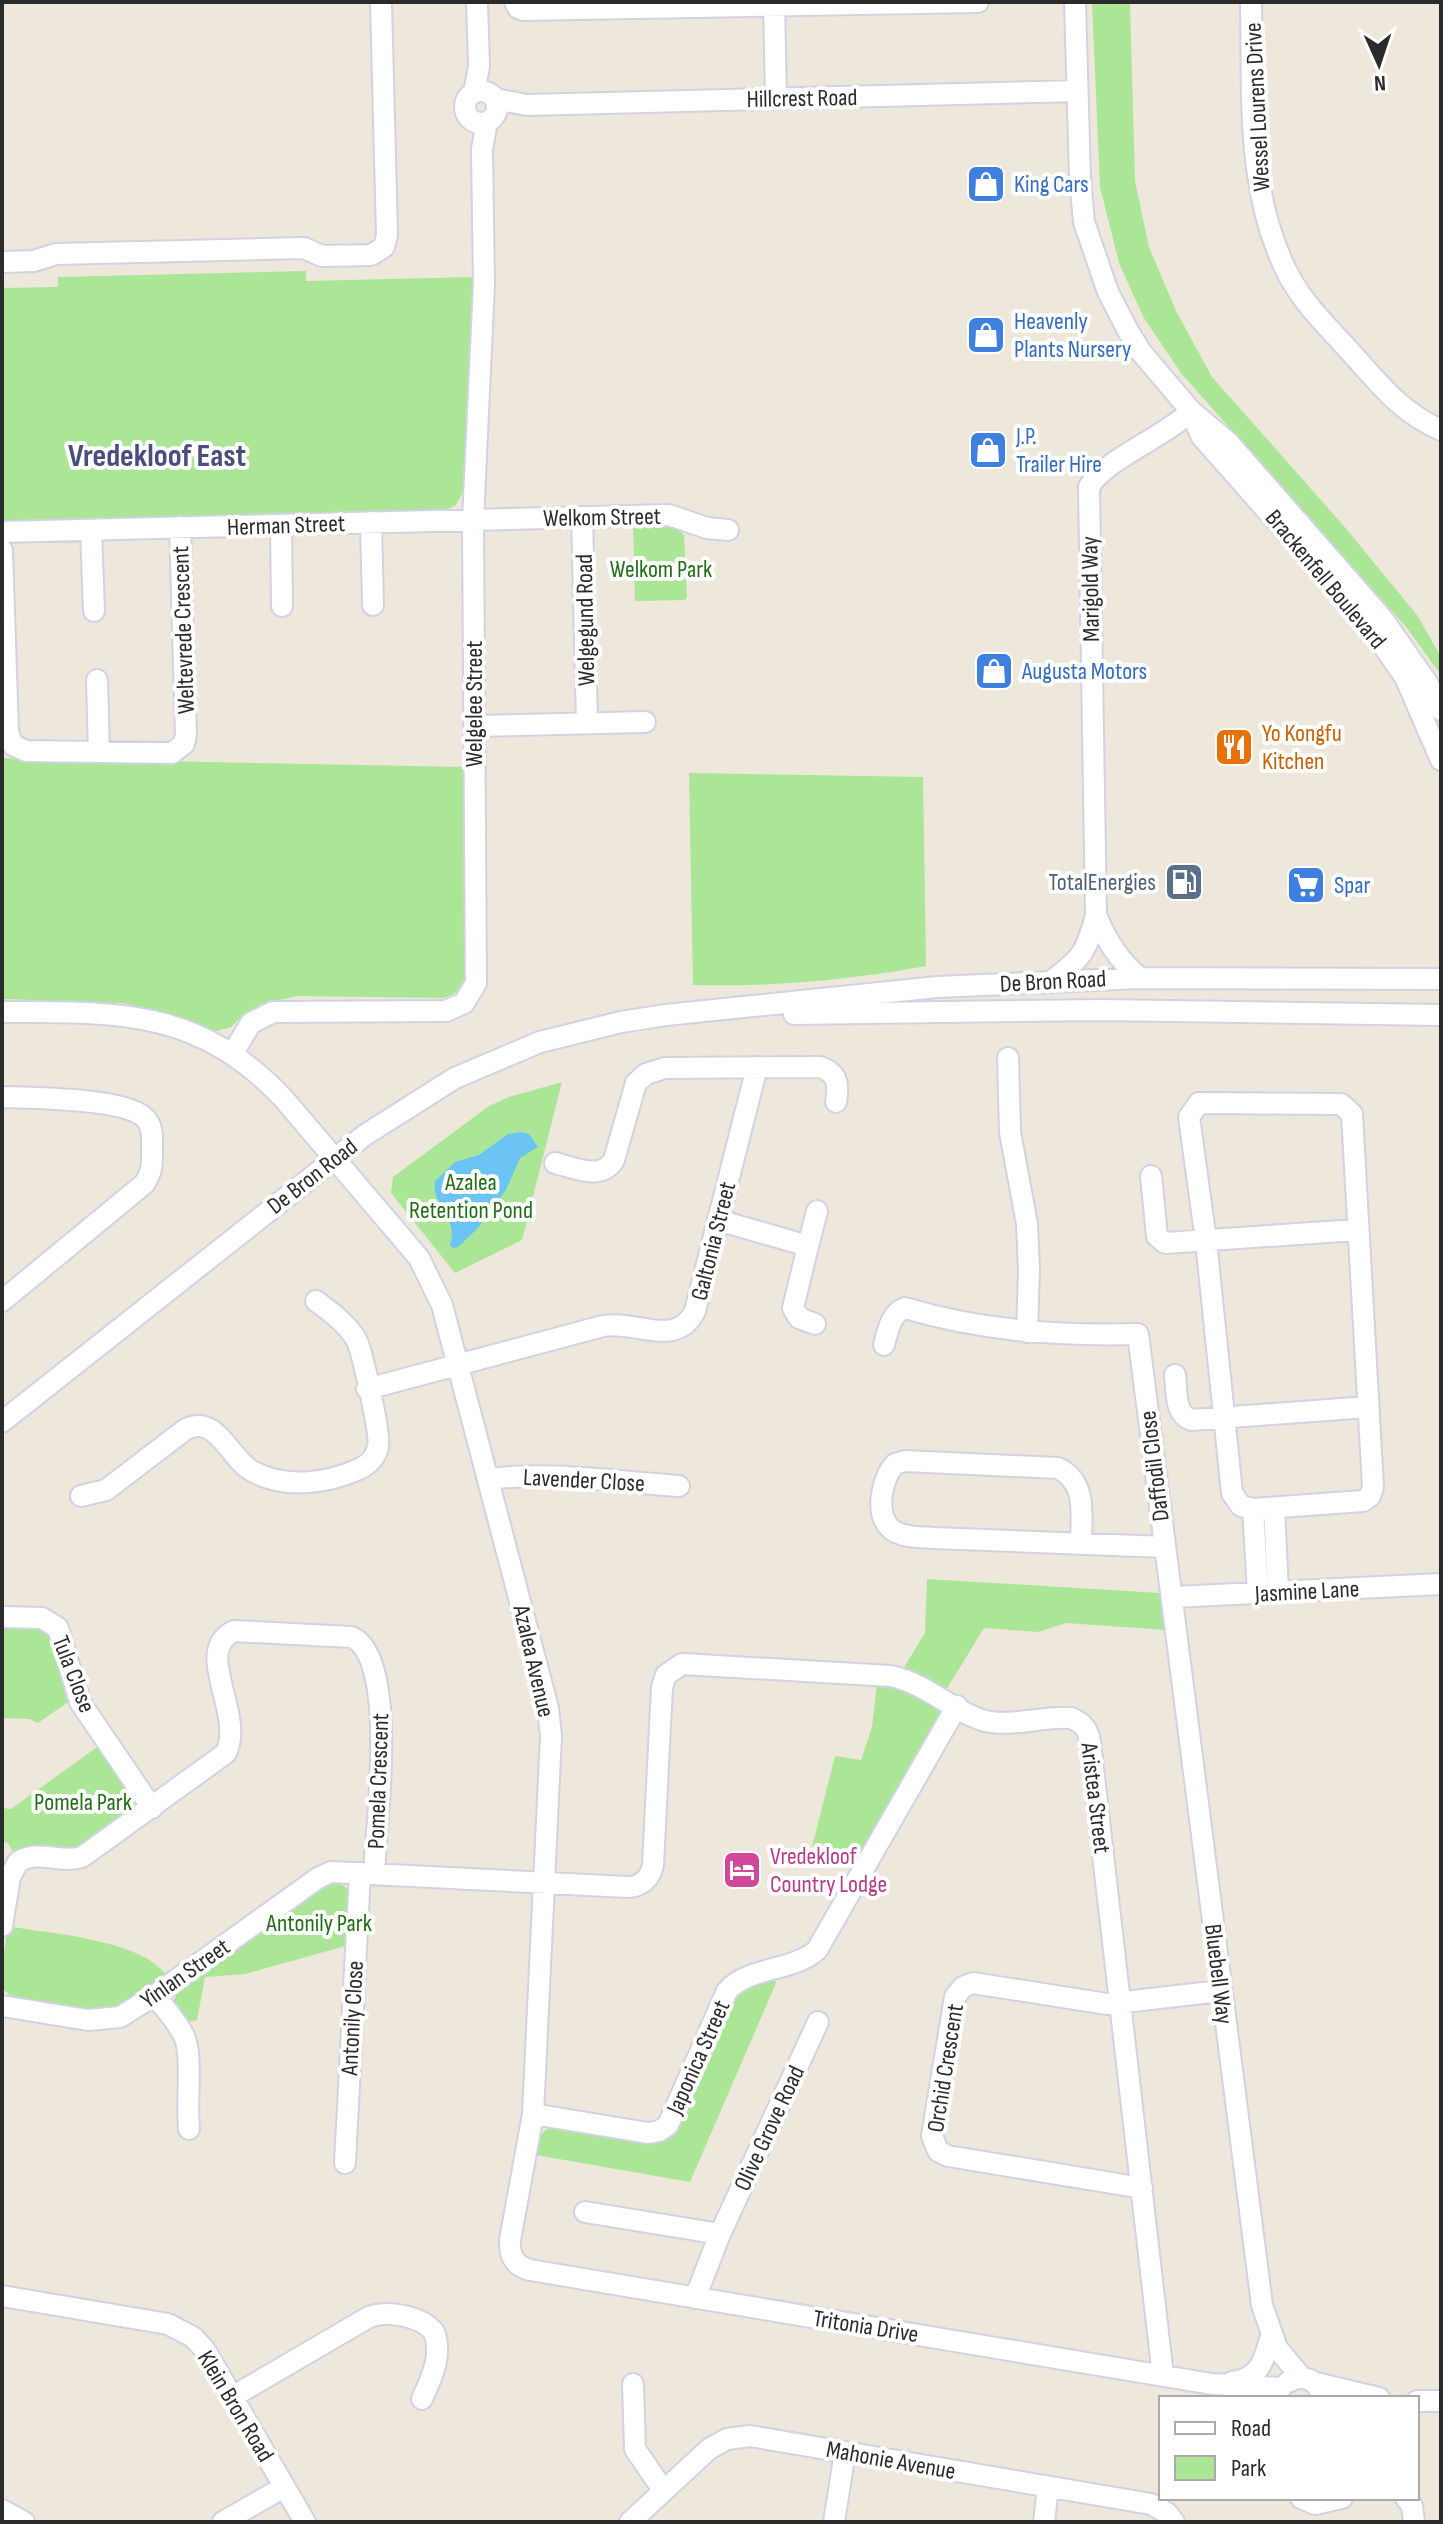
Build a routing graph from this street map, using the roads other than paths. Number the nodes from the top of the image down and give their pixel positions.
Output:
1 (381, 2) edge
2 (477, 2) edge
3 (515, 2) edge
4 (978, 2) edge
5 (1075, 2) edge
6 (1251, 2) edge
7 (774, 4) edge
8 (1077, 91) junction
9 (776, 99) junction
10 (485, 107) junction
11 (2, 262) edge
12 (1191, 411) junction
13 (1441, 430) edge
14 (582, 517) junction
15 (473, 520) junction
16 (371, 522) junction
17 (281, 525) junction
18 (180, 527) junction
19 (91, 530) junction
20 (728, 530) dead end
21 (2, 532) edge
22 (2, 550) edge
23 (373, 605) dead end
24 (282, 606) dead end
25 (94, 611) dead end
26 (97, 680) dead end
27 (1441, 710) edge
28 (645, 722) dead end
29 (587, 723) junction
30 (475, 726) junction
31 (99, 752) junction
32 (1441, 760) edge
33 (1096, 915) junction
34 (1140, 978) junction
35 (1441, 979) edge
36 (1053, 980) junction
37 (2, 1012) edge
38 (666, 1015) junction
39 (1441, 1015) edge
40 (233, 1053) junction
41 (1008, 1058) dead end
42 (757, 1067) junction
43 (2, 1097) edge
44 (836, 1102) dead end
45 (334, 1158) junction
46 (555, 1163) dead end
47 (1151, 1176) dead end
48 (817, 1211) dead end
49 (718, 1220) junction
50 (1357, 1230) junction
51 (1206, 1241) junction
52 (808, 1246) junction
53 (2, 1301) edge
54 (316, 1301) dead end
55 (815, 1324) dead end
56 (1027, 1332) junction
57 (884, 1345) dead end
58 (458, 1363) junction
59 (1175, 1375) dead end
60 (367, 1389) junction
61 (1368, 1407) junction
62 (1223, 1418) junction
63 (2, 1422) edge
64 (489, 1479) junction
65 (679, 1486) dead end
66 (81, 1496) dead end
67 (1264, 1508) junction
68 (1081, 1544) junction
69 (1164, 1547) junction
70 (1441, 1584) edge
71 (1268, 1592) junction
72 (1174, 1597) junction
73 (2, 1617) edge
74 (957, 1706) junction
75 (152, 1808) junction
76 (367, 1874) junction
77 (544, 1882) junction
78 (2, 1926) edge
79 (1220, 1991) junction
80 (155, 1995) junction
81 (1120, 2003) junction
82 (2, 2006) edge
83 (818, 2022) dead end
84 (533, 2114) junction
85 (189, 2129) dead end
86 (345, 2163) dead end
87 (1142, 2188) junction
88 (585, 2212) dead end
89 (720, 2234) junction
90 (512, 2257) joint
91 (2, 2296) edge
92 (695, 2298) junction
93 (1274, 2342) junction
94 (1163, 2376) junction
95 (633, 2384) dead end
96 (1218, 2385) junction
97 (1293, 2390) edge
98 (1358, 2396) edge
99 (232, 2397) junction
100 (422, 2399) dead end
101 (1419, 2401) edge
102 (1441, 2401) edge
103 (845, 2452) junction
104 (284, 2487) junction
105 (1048, 2487) junction
106 (663, 2490) junction
107 (1306, 2500) edge
108 (1326, 2500) edge
109 (1408, 2500) edge
110 (2, 2510) edge
111 (24, 2522) edge
112 (223, 2522) edge
113 (305, 2522) edge
114 (630, 2522) edge
115 (834, 2522) edge
116 (1044, 2522) edge
117 (1174, 2522) edge
118 (1414, 2522) edge

1 - 11 street
2 - 10 street, Welgelee Street
3 - 7 street
4 - 7 street
5 - 8 street, Brackenfell Boulevard
6 - 13 street, Wessel Lourens Drive
7 - 9 street
8 - 9 street, Hillcrest Road
8 - 12 street, Brackenfell Boulevard
9 - 10 street, Hillcrest Road
10 - 15 street, Welgelee Street
12 - 27 street, Brackenfell Boulevard
12 - 32 street, Brackenfell Boulevard
12 - 33 street, Marigold Way
14 - 15 street, Welkom Street
14 - 20 street, Welkom Street
14 - 29 street, Welgegund Road
15 - 16 street, Herman Street
15 - 30 street, Welgelee Street
16 - 17 street, Herman Street
16 - 23 street
17 - 18 street, Herman Street
17 - 24 street
18 - 19 street, Herman Street
18 - 31 street, Weltevrede Crescent
19 - 21 street, Herman Street
19 - 25 street
22 - 31 street, Weltevrede Crescent
26 - 31 street
28 - 29 street
29 - 30 street
30 - 40 street, Welgelee Street
33 - 34 street, Marigold Way
33 - 36 street, Marigold Way
34 - 35 street, De Bron Road
34 - 36 street, De Bron Road
36 - 38 street, De Bron Road
37 - 40 street, Azalea Avenue
38 - 39 street, De Bron Road
38 - 45 street, De Bron Road
40 - 45 street, Azalea Avenue
41 - 56 street
42 - 44 street
42 - 46 street
42 - 49 street, Galtonia Street
43 - 53 street
45 - 58 street, Azalea Avenue
45 - 63 street, De Bron Road
47 - 51 street
48 - 52 street
49 - 52 street
49 - 58 street, Galtonia Street
50 - 51 street
50 - 51 street
50 - 61 street
51 - 62 street
52 - 55 street
54 - 60 street
56 - 57 street
56 - 69 street, Daffodil Close
58 - 60 street
58 - 64 street, Azalea Avenue
59 - 62 street
60 - 66 street
61 - 62 street
61 - 67 street
62 - 67 street
64 - 65 street, Lavender Close
64 - 77 street, Azalea Avenue
67 - 71 street
68 - 68 street
68 - 69 street
69 - 72 street, Daffodil Close
70 - 71 street, Jasmine Lane
71 - 72 street, Jasmine Lane
72 - 79 street, Bluebell Way
73 - 75 street, Tula Close
74 - 77 street, Aristea Street
74 - 81 street, Aristea Street
74 - 84 street, Japonica Street
75 - 76 street, Pomela Crescent
75 - 78 street, Pomela Crescent
76 - 77 street, Yinlan Street
76 - 80 street, Yinlan Street
76 - 86 street, Antonily Close
77 - 84 street, Azalea Avenue
79 - 81 street
79 - 93 street, Bluebell Way
80 - 82 street, Yinlan Street
80 - 85 street
81 - 87 street, Aristea Street
81 - 87 street, Orchid Crescent
83 - 89 street, Olive Grove Road
84 - 90 street, Azalea Avenue
87 - 94 street, Aristea Street
88 - 89 street
89 - 92 street, Olive Grove Road
90 - 92 street, Tritonia Drive
91 - 99 street, Klein Bron Road
92 - 94 street, Tritonia Drive
93 - 96 street
93 - 97 street
94 - 96 street, Tritonia Drive
95 - 106 street
96 - 97 street, Tritonia Drive
97 - 98 street, Tritonia Drive
99 - 100 street
99 - 104 street, Klein Bron Road
101 - 102 street
103 - 105 street, Mahonie Avenue
103 - 106 street, Mahonie Avenue
103 - 115 street
104 - 112 street
104 - 113 street, Klein Bron Road
105 - 116 street
105 - 117 street, Mahonie Avenue
106 - 114 street, Mahonie Avenue
107 - 108 street
109 - 118 street
110 - 111 street

